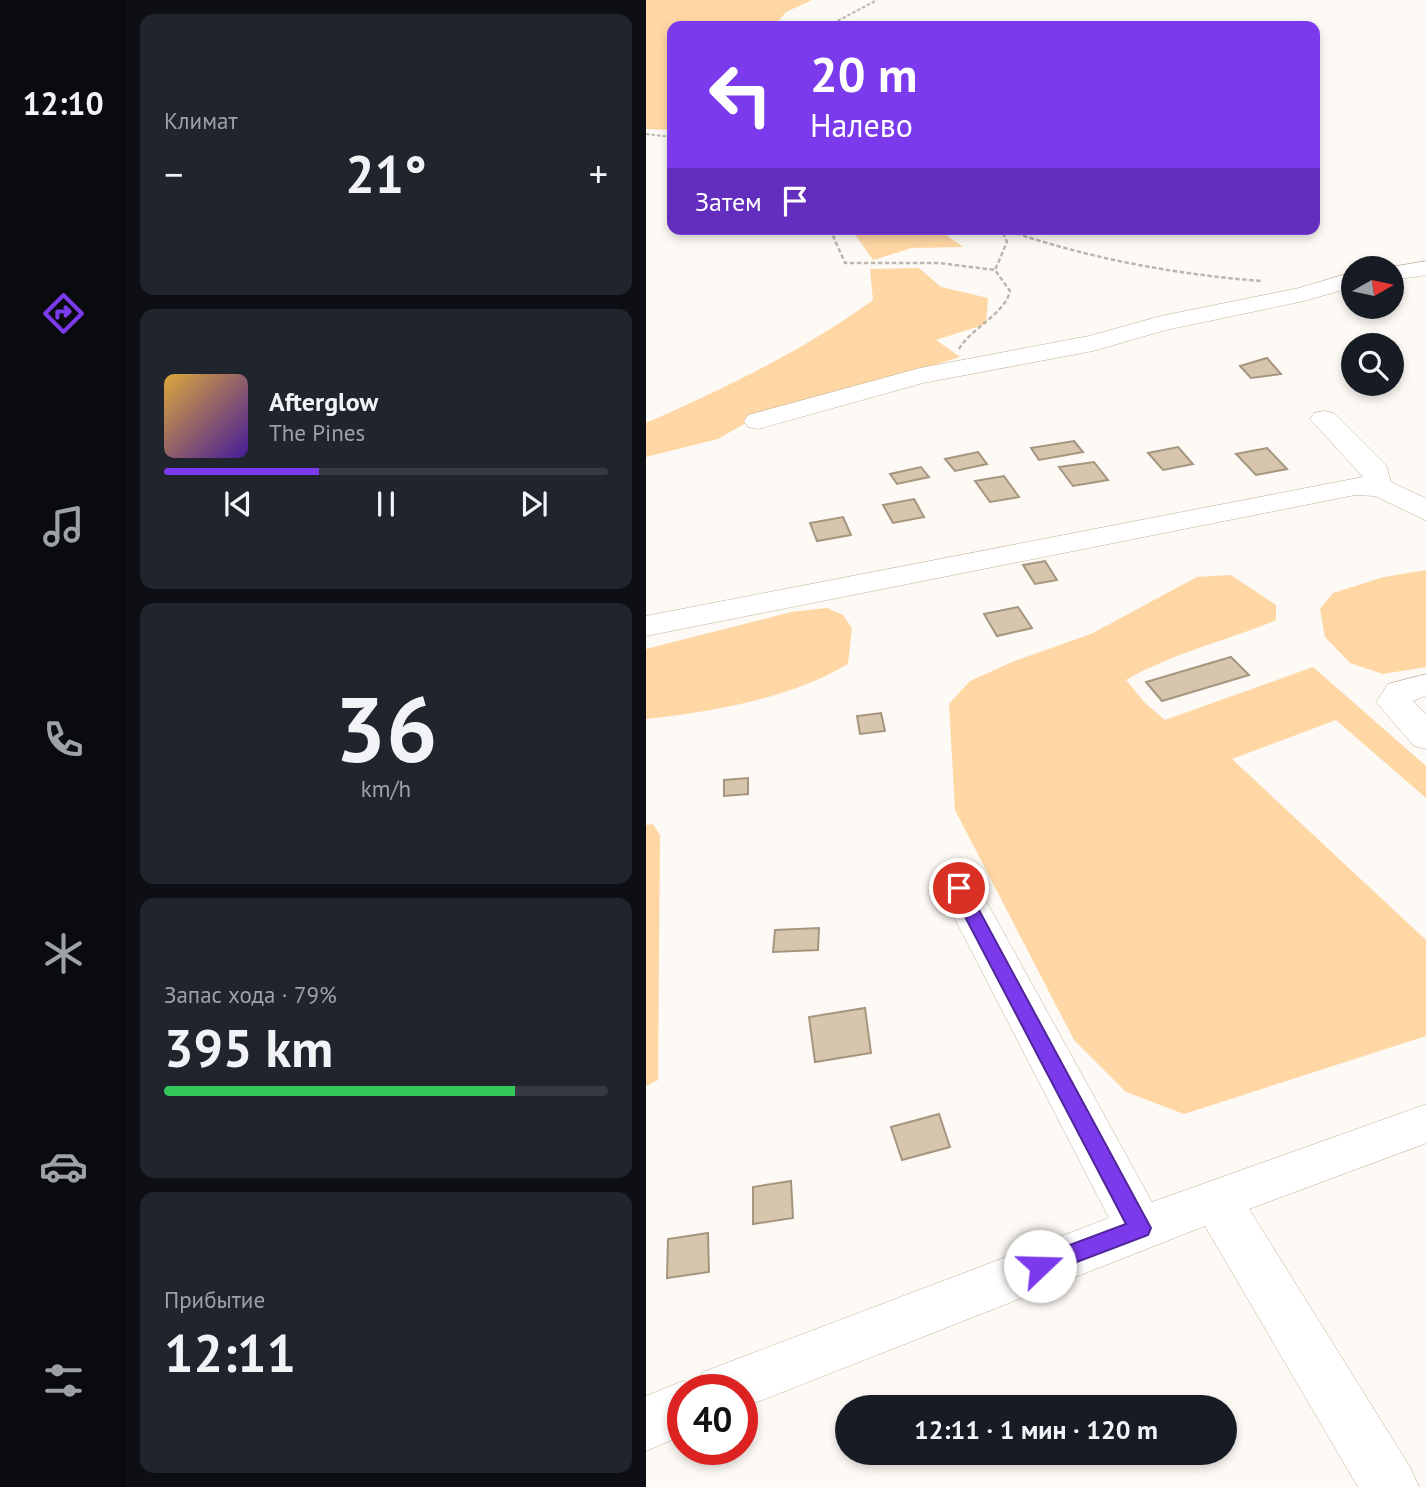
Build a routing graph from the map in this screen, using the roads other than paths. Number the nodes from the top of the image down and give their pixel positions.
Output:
1 (1426, 268) edge
2 (1404, 271) edge
3 (1341, 283) edge
4 (1324, 419) dead end
5 (758, 421) dead end
6 (1375, 485) junction
7 (1426, 512) edge
8 (646, 626) edge
9 (1426, 684) edge
10 (1426, 738) edge
11 (959, 888) dead end
12 (1426, 1123) edge
13 (1216, 1200) junction
14 (1140, 1228) junction
15 (758, 1376) edge
16 (667, 1414) edge
17 (646, 1424) edge
18 (1390, 1487) edge

1 - 2 street
3 - 5 street
4 - 6 street
6 - 7 street
6 - 8 street
9 - 10 street
11 - 14 street
12 - 13 street
13 - 14 street
13 - 18 street
14 - 15 street
16 - 17 street

